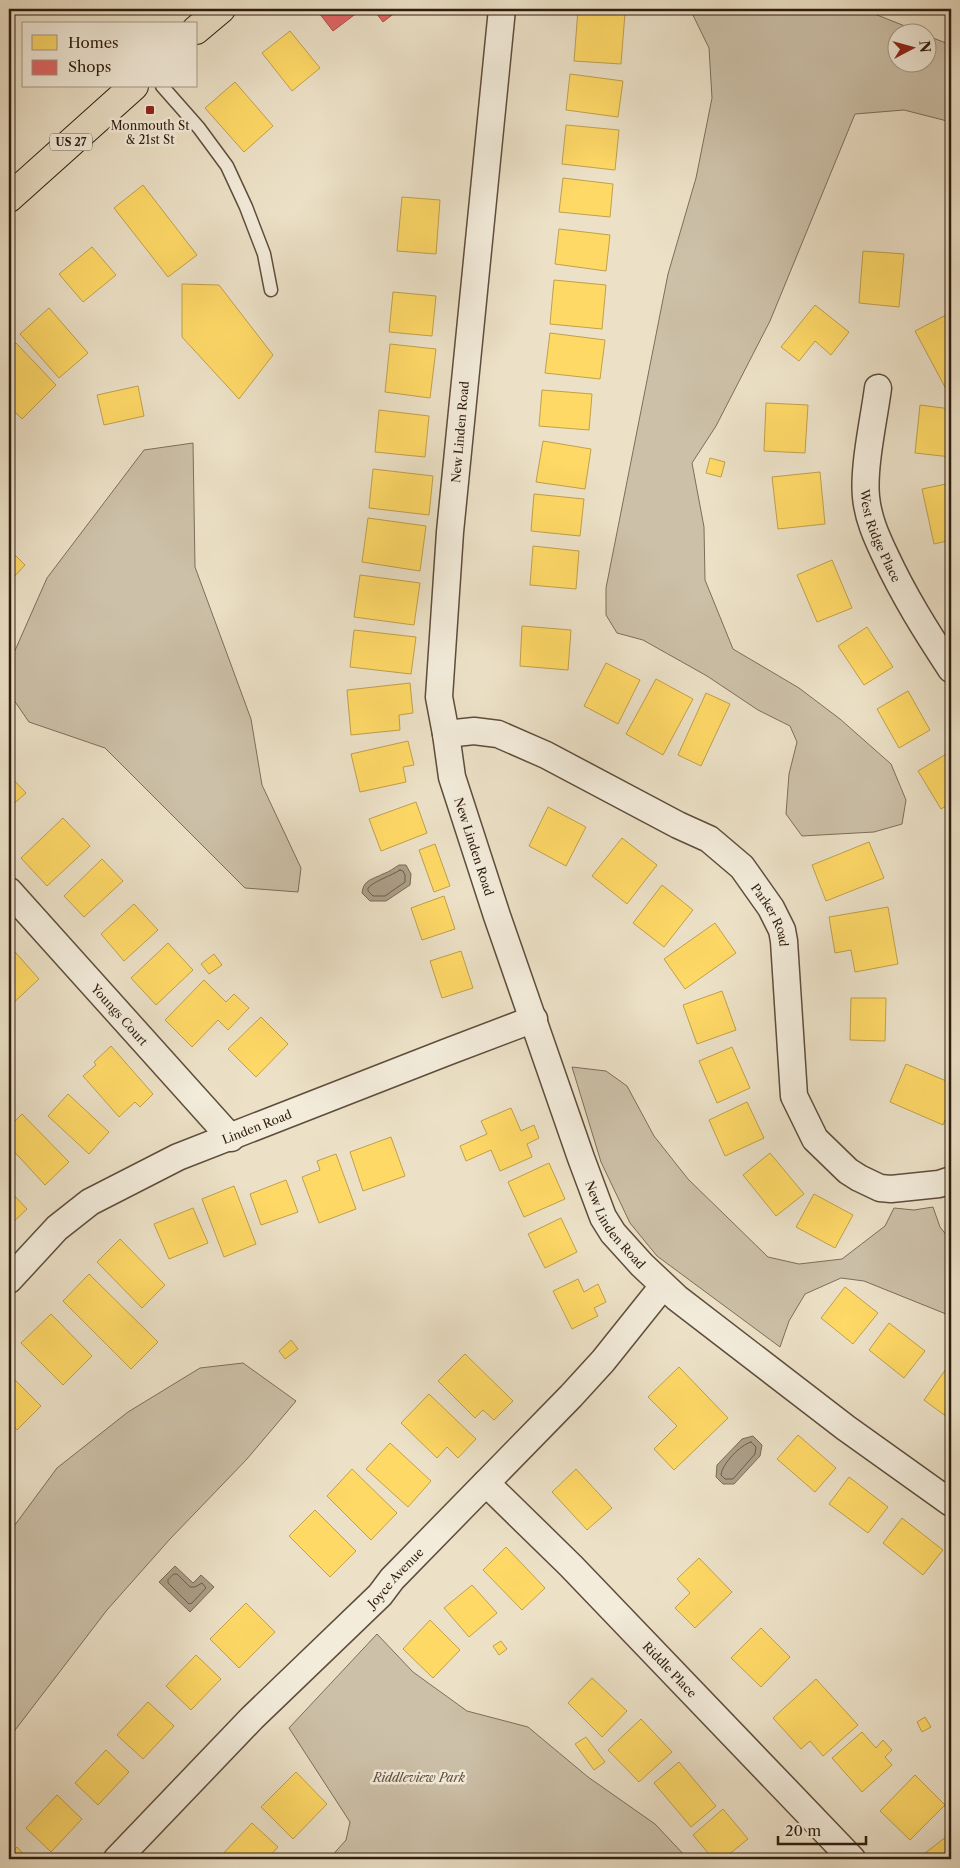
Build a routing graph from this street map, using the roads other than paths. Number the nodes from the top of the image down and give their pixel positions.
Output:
1 (221, 9) edge
2 (502, 9) edge
3 (198, 28) edge
4 (132, 88) edge
5 (164, 88) edge
6 (9, 198) edge
7 (271, 290) dead end
8 (878, 388) dead end
9 (951, 669) edge
10 (446, 734) junction
11 (9, 891) edge
12 (534, 1019) junction
13 (231, 1138) junction
14 (951, 1180) edge
15 (9, 1280) edge
16 (663, 1286) junction
17 (486, 1483) junction
18 (951, 1503) edge
19 (117, 1859) edge
20 (852, 1859) edge

1 - 3 main road
2 - 10 street, New Linden Road
4 - 6 main road, US 27
5 - 7 lane
8 - 9 street, West Ridge Place
10 - 12 street, New Linden Road
10 - 14 street, Parker Road
11 - 13 street, Youngs Court
12 - 13 street, Linden Road
12 - 16 street, New Linden Road
13 - 15 street, Linden Road
16 - 17 street, Joyce Avenue
16 - 18 street, New Linden Road
17 - 19 street, Joyce Avenue
17 - 20 street, Riddle Place

